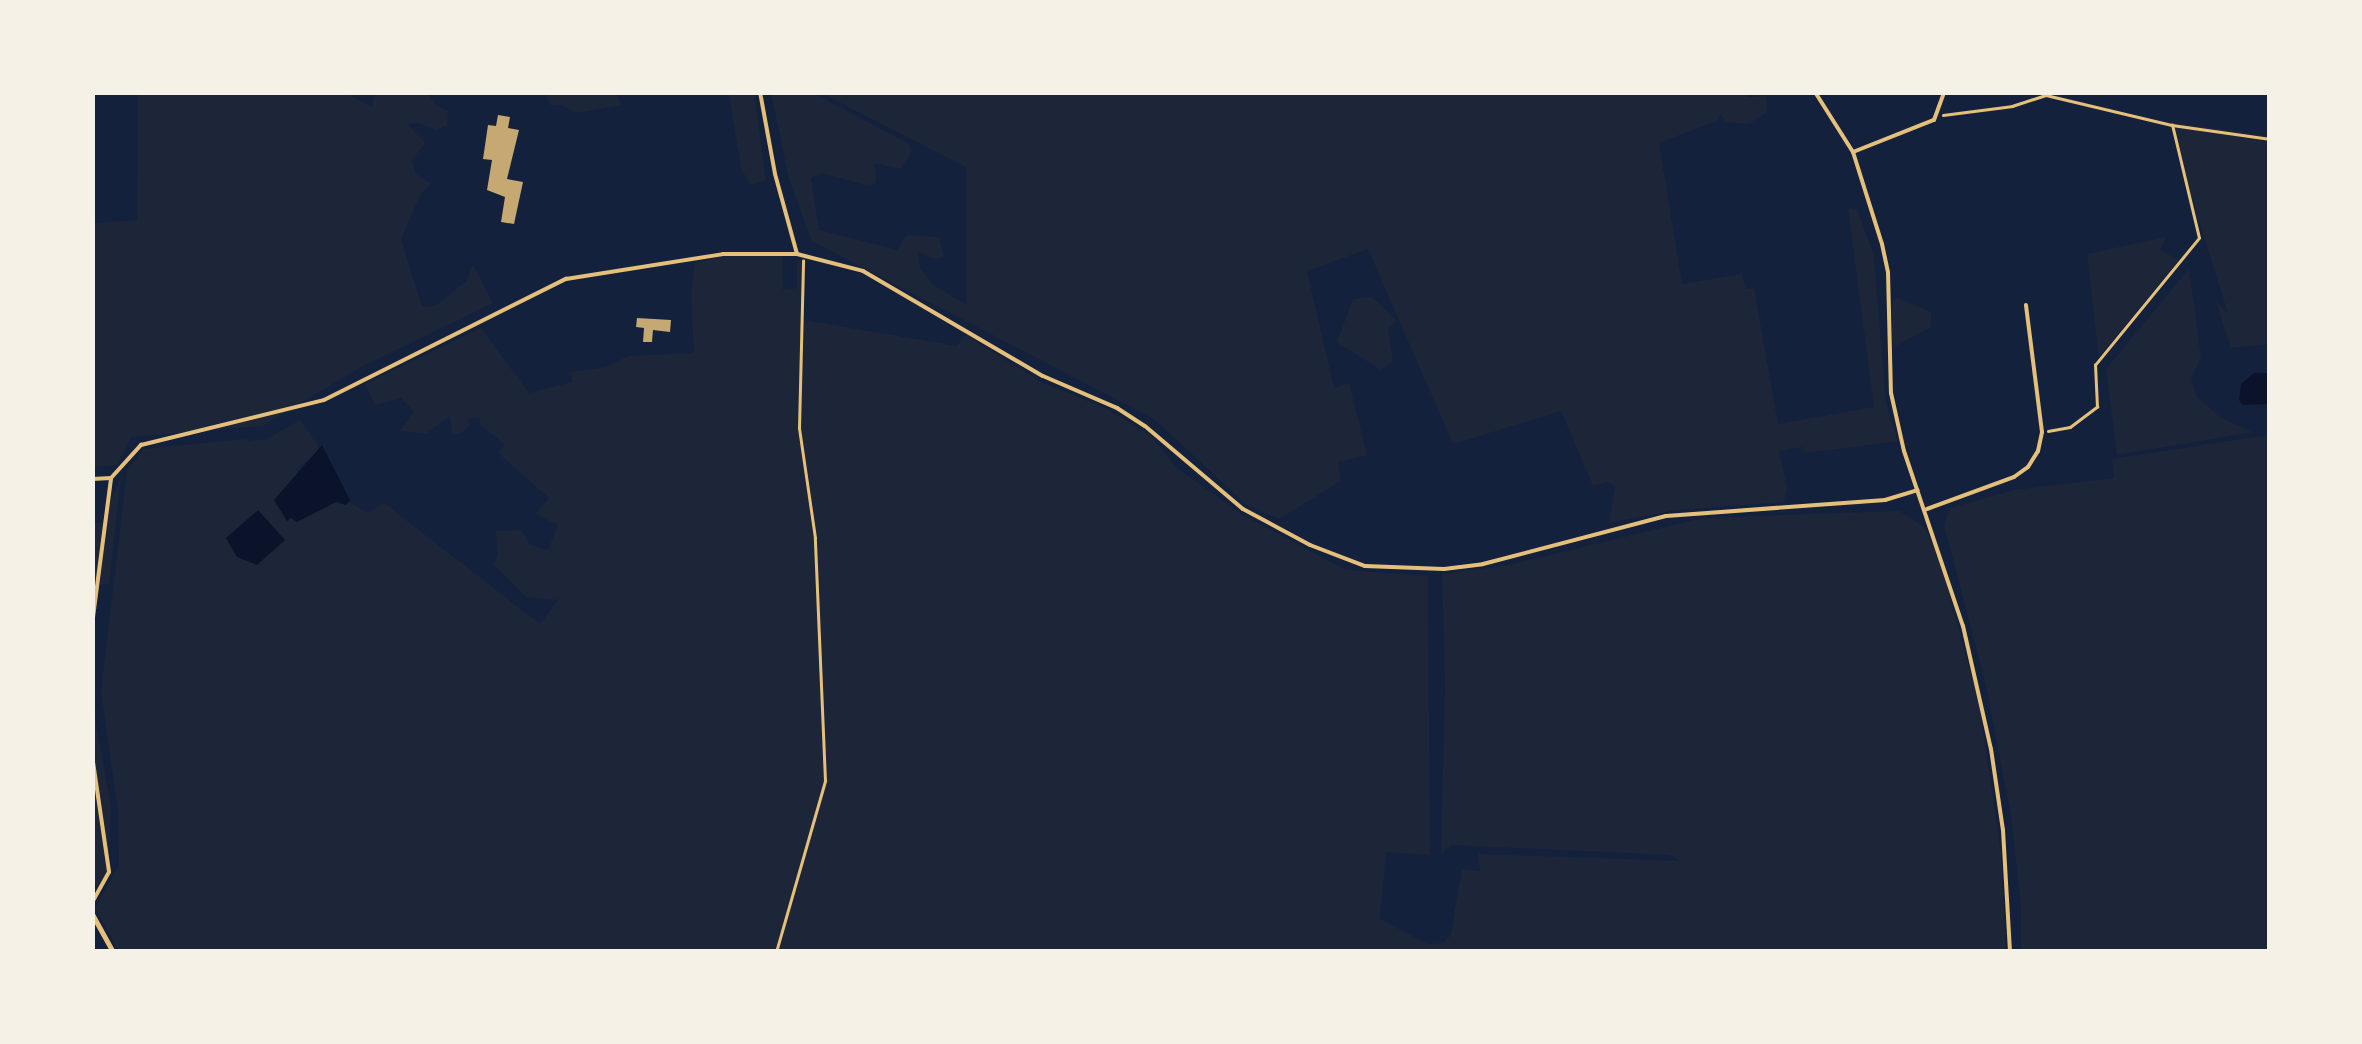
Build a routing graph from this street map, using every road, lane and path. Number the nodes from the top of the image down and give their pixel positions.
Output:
1 (760, 92) edge
2 (1815, 92) edge
3 (1944, 92) edge
4 (1934, 120) junction
5 (2172, 125) junction
6 (2270, 138) edge
7 (1853, 152) junction
8 (800, 254) junction
9 (2026, 305) dead end
10 (2042, 432) junction
11 (110, 478) junction
12 (92, 479) edge
13 (1918, 490) junction
14 (1927, 509) junction
15 (92, 626) edge
16 (92, 755) edge
17 (92, 904) edge
18 (92, 914) edge
19 (113, 952) edge
20 (776, 952) edge
21 (2010, 952) edge

1 - 8 street
2 - 7 street
3 - 4 street
4 - 5 path
4 - 7 street
5 - 6 path
5 - 10 path
7 - 13 street
8 - 11 street
8 - 13 street
8 - 20 path
9 - 10 street
10 - 14 street
11 - 12 street
11 - 15 street
13 - 14 street
14 - 21 street
16 - 17 street
18 - 19 street

